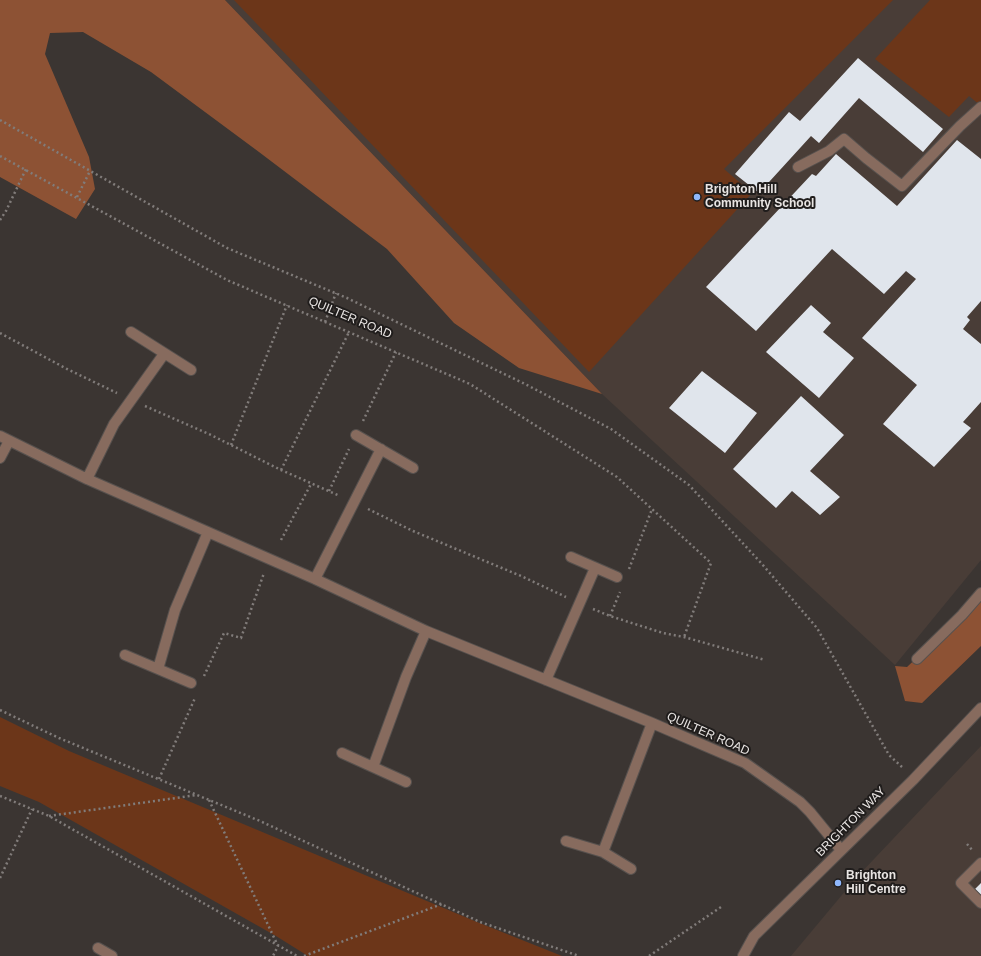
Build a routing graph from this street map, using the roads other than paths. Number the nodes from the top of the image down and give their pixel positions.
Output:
1 (981, 107) edge
2 (798, 167) dead end
3 (131, 332) dead end
4 (164, 354) junction
5 (191, 370) dead end
6 (356, 435) dead end
7 (4, 438) edge
8 (381, 449) junction
9 (0, 458) edge
10 (413, 468) dead end
11 (87, 479) junction
12 (208, 532) junction
13 (571, 557) dead end
14 (595, 568) junction
15 (616, 577) dead end
16 (315, 579) junction
17 (981, 593) edge
18 (426, 631) junction
19 (125, 655) dead end
20 (917, 659) dead end
21 (158, 669) junction
22 (546, 680) junction
23 (191, 683) dead end
24 (981, 708) edge
25 (652, 723) junction
26 (342, 753) dead end
27 (373, 767) junction
28 (406, 782) dead end
29 (566, 841) dead end
30 (841, 850) junction
31 (603, 852) junction
32 (981, 863) edge
33 (632, 869) dead end
34 (981, 903) edge
35 (98, 948) dead end
36 (112, 956) edge
37 (743, 956) edge

1 - 2 street
3 - 4 street
4 - 5 street
4 - 11 street
6 - 8 street
7 - 9 street, QUILTER ROAD
7 - 11 street, QUILTER ROAD
8 - 10 street
8 - 16 street
11 - 12 street, QUILTER ROAD
12 - 16 street, QUILTER ROAD
12 - 21 street
13 - 14 street
14 - 15 street
14 - 22 street
16 - 18 street, QUILTER ROAD
17 - 20 street
18 - 22 street, QUILTER ROAD
18 - 27 street
19 - 21 street
21 - 23 street
22 - 25 street, QUILTER ROAD
24 - 30 street, BRIGHTON WAY
25 - 30 street, QUILTER ROAD
25 - 31 street, QUILTER ROAD
26 - 27 street
27 - 28 street
29 - 31 street
30 - 37 street, BRIGHTON WAY
31 - 33 street
32 - 34 street
35 - 36 street

